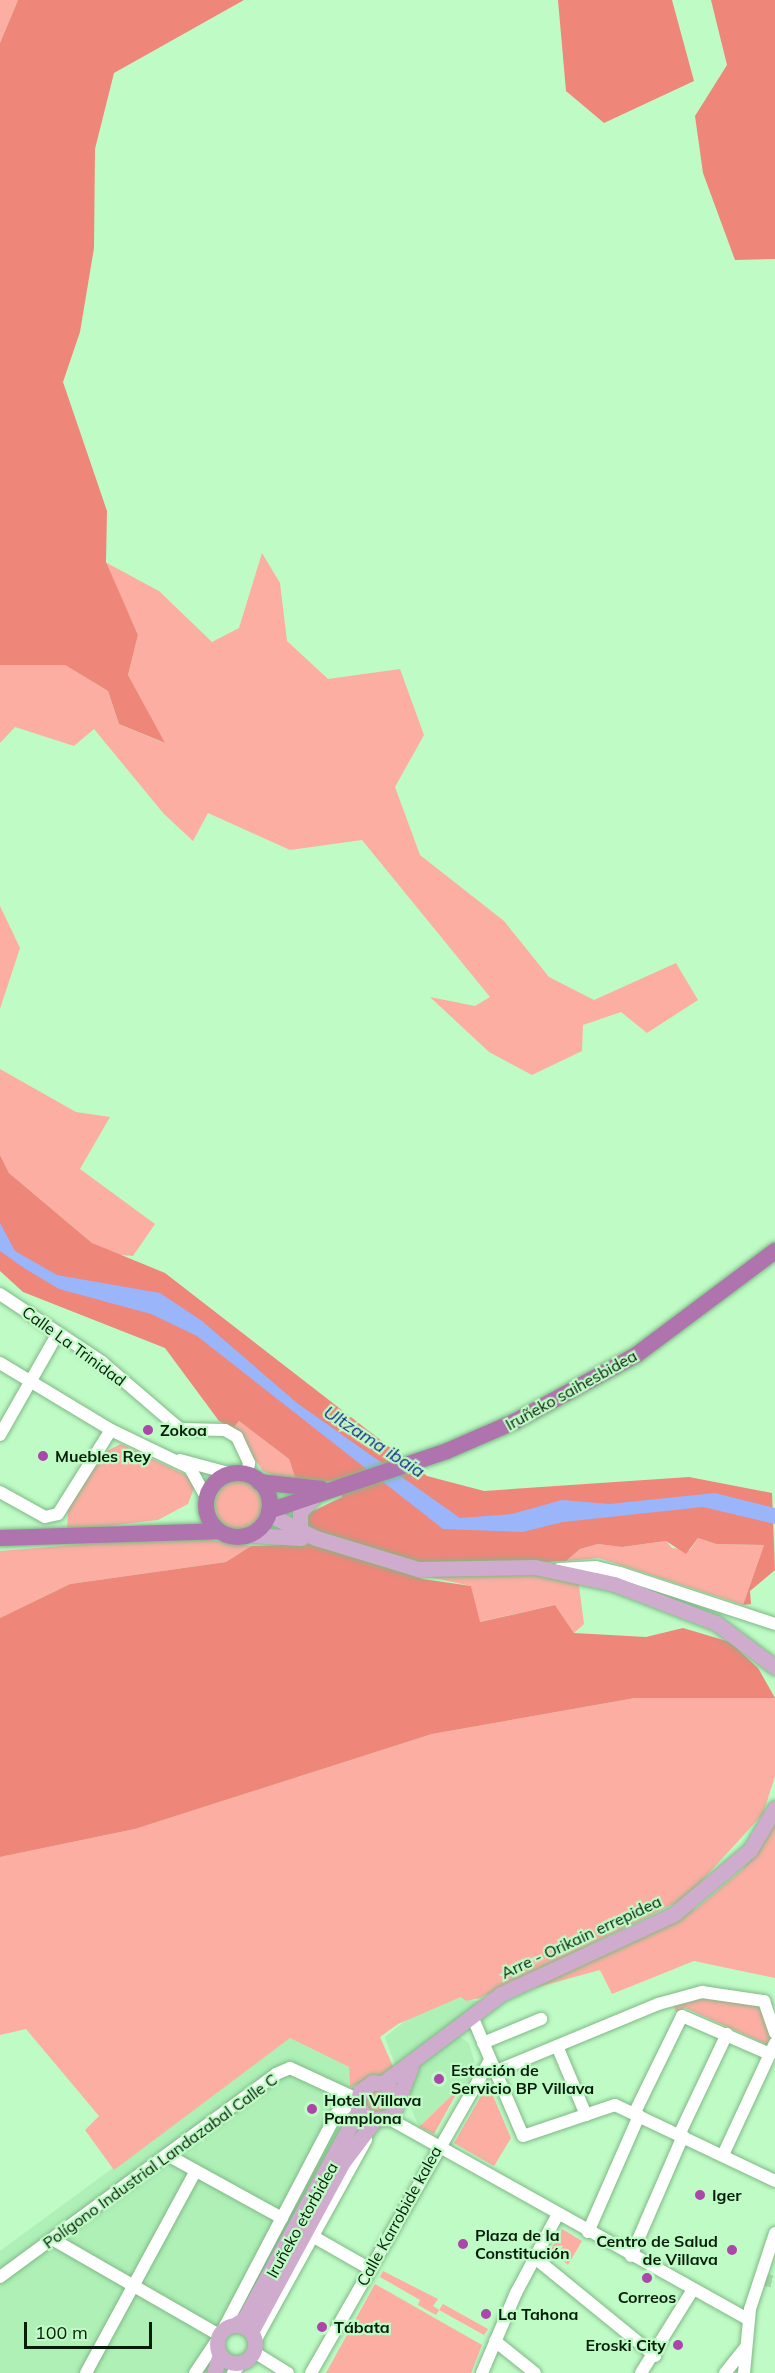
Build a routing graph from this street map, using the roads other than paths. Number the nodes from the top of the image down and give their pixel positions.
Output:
1 (775, 1251) edge
2 (0, 1294) edge
3 (58, 1333) junction
4 (0, 1363) edge
5 (30, 1381) junction
6 (111, 1431) junction
7 (1, 1432) edge
8 (173, 1460) junction
9 (246, 1477) junction
10 (350, 1485) junction
11 (0, 1492) edge
12 (312, 1499) junction
13 (206, 1502) junction
14 (269, 1513) junction
15 (167, 1529) junction
16 (218, 1531) junction
17 (300, 1531) junction
18 (250, 1535) junction
19 (0, 1538) edge
20 (316, 1538) junction
21 (559, 1569) junction
22 (775, 1624) edge
23 (775, 1667) edge
24 (775, 1808) edge
25 (472, 2016) junction
26 (541, 2019) dead end
27 (775, 2032) edge
28 (727, 2034) junction
29 (483, 2043) junction
30 (557, 2046) junction
31 (773, 2049) edge
32 (414, 2061) junction
33 (492, 2067) junction
34 (383, 2083) junction
35 (396, 2101) junction
36 (357, 2103) junction
37 (586, 2115) junction
38 (636, 2115) junction
39 (382, 2119) junction
40 (407, 2132) junction
41 (681, 2135) junction
42 (437, 2149) junction
43 (723, 2155) junction
44 (169, 2156) junction
45 (195, 2172) junction
46 (775, 2181) edge
47 (557, 2216) junction
48 (282, 2218) junction
49 (588, 2232) junction
50 (775, 2233) edge
51 (314, 2237) junction
52 (54, 2240) junction
53 (631, 2256) junction
54 (535, 2258) junction
55 (370, 2269) junction
56 (0, 2277) edge
57 (133, 2286) junction
58 (692, 2291) junction
59 (748, 2319) junction
60 (223, 2337) junction
61 (495, 2341) junction
62 (254, 2342) junction
63 (746, 2346) junction
64 (655, 2356) junction
65 (234, 2368) edge
66 (86, 2373) edge
67 (195, 2373) edge
68 (214, 2373) edge
69 (288, 2373) edge
70 (311, 2373) edge
71 (482, 2373) edge
72 (534, 2373) edge
73 (641, 2373) edge
74 (725, 2373) edge
75 (744, 2373) edge

1 - 10 highway, Iruñeko saihesbidea
2 - 3 street, Calle La Trinidad
3 - 5 street
3 - 9 street, Calle La Trinidad
4 - 5 street
5 - 6 street
5 - 7 street
6 - 8 street
6 - 11 street
8 - 9 street
8 - 13 street
9 - 10 highway, Iruñeko saihesbidea
9 - 13 highway
9 - 14 highway
10 - 12 highway, Iruñeko saihesbidea
12 - 14 highway, Iruñeko saihesbidea
12 - 17 main road
13 - 15 highway
13 - 16 highway
14 - 17 main road
14 - 18 highway
15 - 16 highway
15 - 19 highway
16 - 18 highway
17 - 20 main road
18 - 20 main road
20 - 21 main road
21 - 22 street
21 - 23 main road
24 - 25 main road, Arre - Orikain errepidea
25 - 29 street
25 - 32 main road, Arre - Orikain errepidea
26 - 29 street
27 - 30 street
28 - 31 street
28 - 38 street
28 - 41 street
29 - 33 street
30 - 33 street
30 - 37 street
31 - 43 street
32 - 34 main road, Arre - Orikain errepidea
32 - 35 main road
33 - 37 street
33 - 42 street, Calle Karrobide kalea
34 - 35 main road
34 - 36 main road, Arre - Orikain errepidea
35 - 39 main road
35 - 40 street
36 - 39 main road
36 - 44 street, Polígono Industrial Landazabal Calle C
36 - 48 street
36 - 60 main road, Iruñeko etorbidea
37 - 38 street
38 - 41 street
38 - 49 street
39 - 40 street
39 - 51 street, Iruñeko etorbidea
39 - 62 main road, Iruñeko etorbidea
40 - 42 street
41 - 43 street
41 - 53 street
42 - 47 street
42 - 55 street, Calle Karrobide kalea
43 - 46 street
44 - 45 street
44 - 52 street, Polígono Industrial Landazabal Calle C
45 - 48 street
45 - 57 street
47 - 49 street
47 - 54 street
48 - 60 street
49 - 53 street
50 - 59 street
51 - 55 street
51 - 62 street, Iruñeko etorbidea
52 - 56 street, Polígono Industrial Landazabal Calle C
52 - 57 street
53 - 58 street
54 - 61 street
54 - 64 street
55 - 70 street, Calle Karrobide kalea
57 - 60 street
57 - 66 street
58 - 59 street
58 - 64 street
59 - 63 street
60 - 62 main road
60 - 65 main road
60 - 67 street
60 - 68 main road, Iruñeko etorbidea
61 - 71 street
61 - 72 street
62 - 65 main road
62 - 69 street
63 - 74 street
63 - 75 street
64 - 73 street

